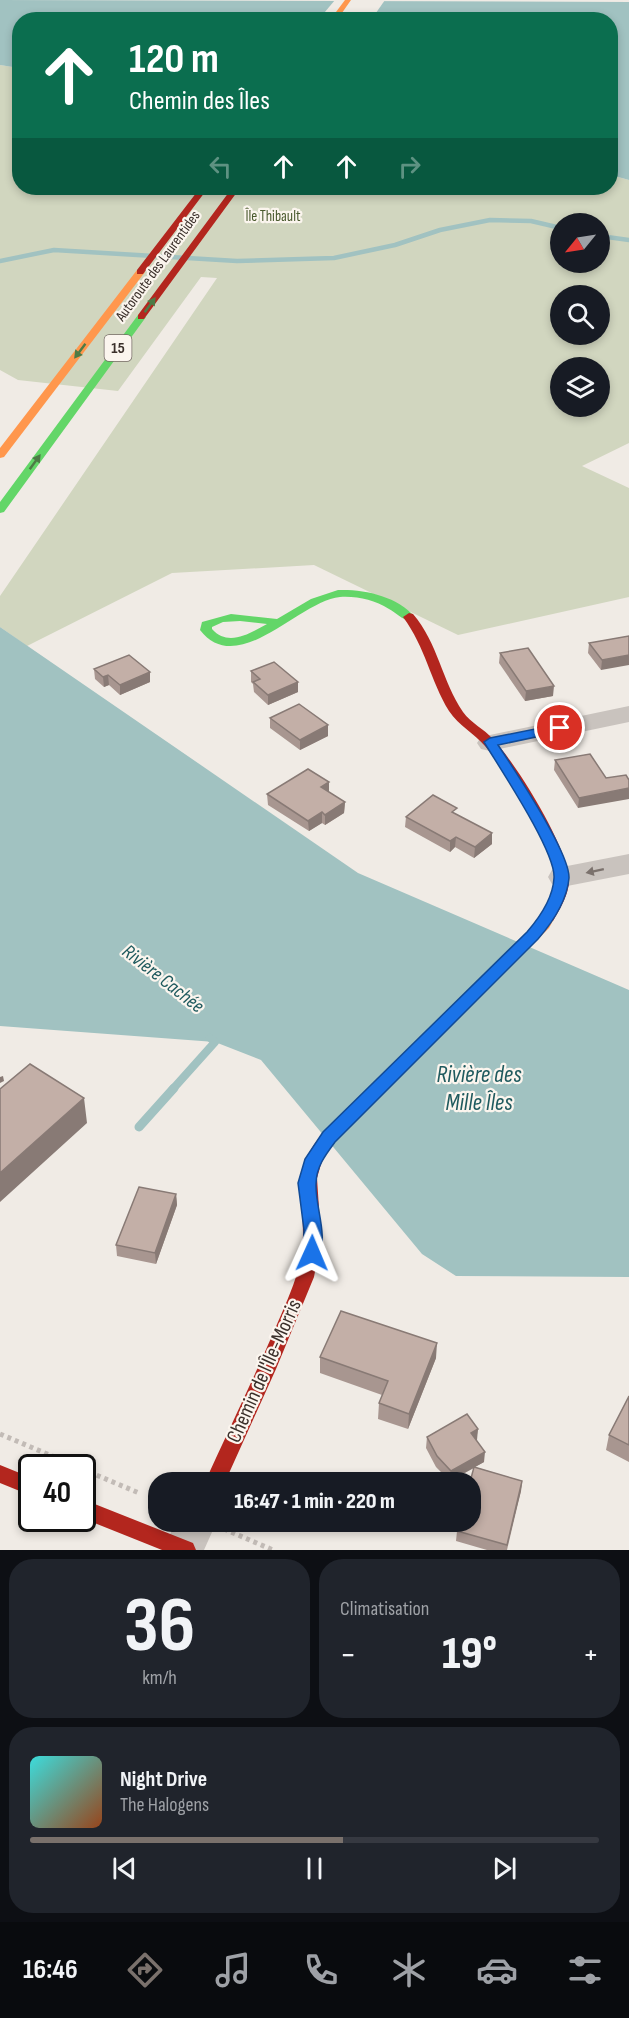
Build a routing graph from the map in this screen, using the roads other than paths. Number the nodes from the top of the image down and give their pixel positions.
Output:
1 (199, 195) edge
2 (231, 195) edge
3 (0, 455) edge
4 (0, 510) edge
5 (275, 622) dead end
6 (629, 714) edge
7 (490, 742) junction
8 (629, 864) edge
9 (562, 878) junction
10 (220, 1472) edge
11 (0, 1474) edge
12 (18, 1481) edge
13 (96, 1512) edge
14 (199, 1538) edge

1 -> 3 main road, Autoroute des Laurentides / 15
4 -> 2 main road, Autoroute des Laurentides / 15
5 - 7 main road
6 - 7 street
7 - 9 main road
8 -> 9 street
9 - 10 main road, Chemin de l'Île-Morris
11 - 12 main road
13 - 14 main road

